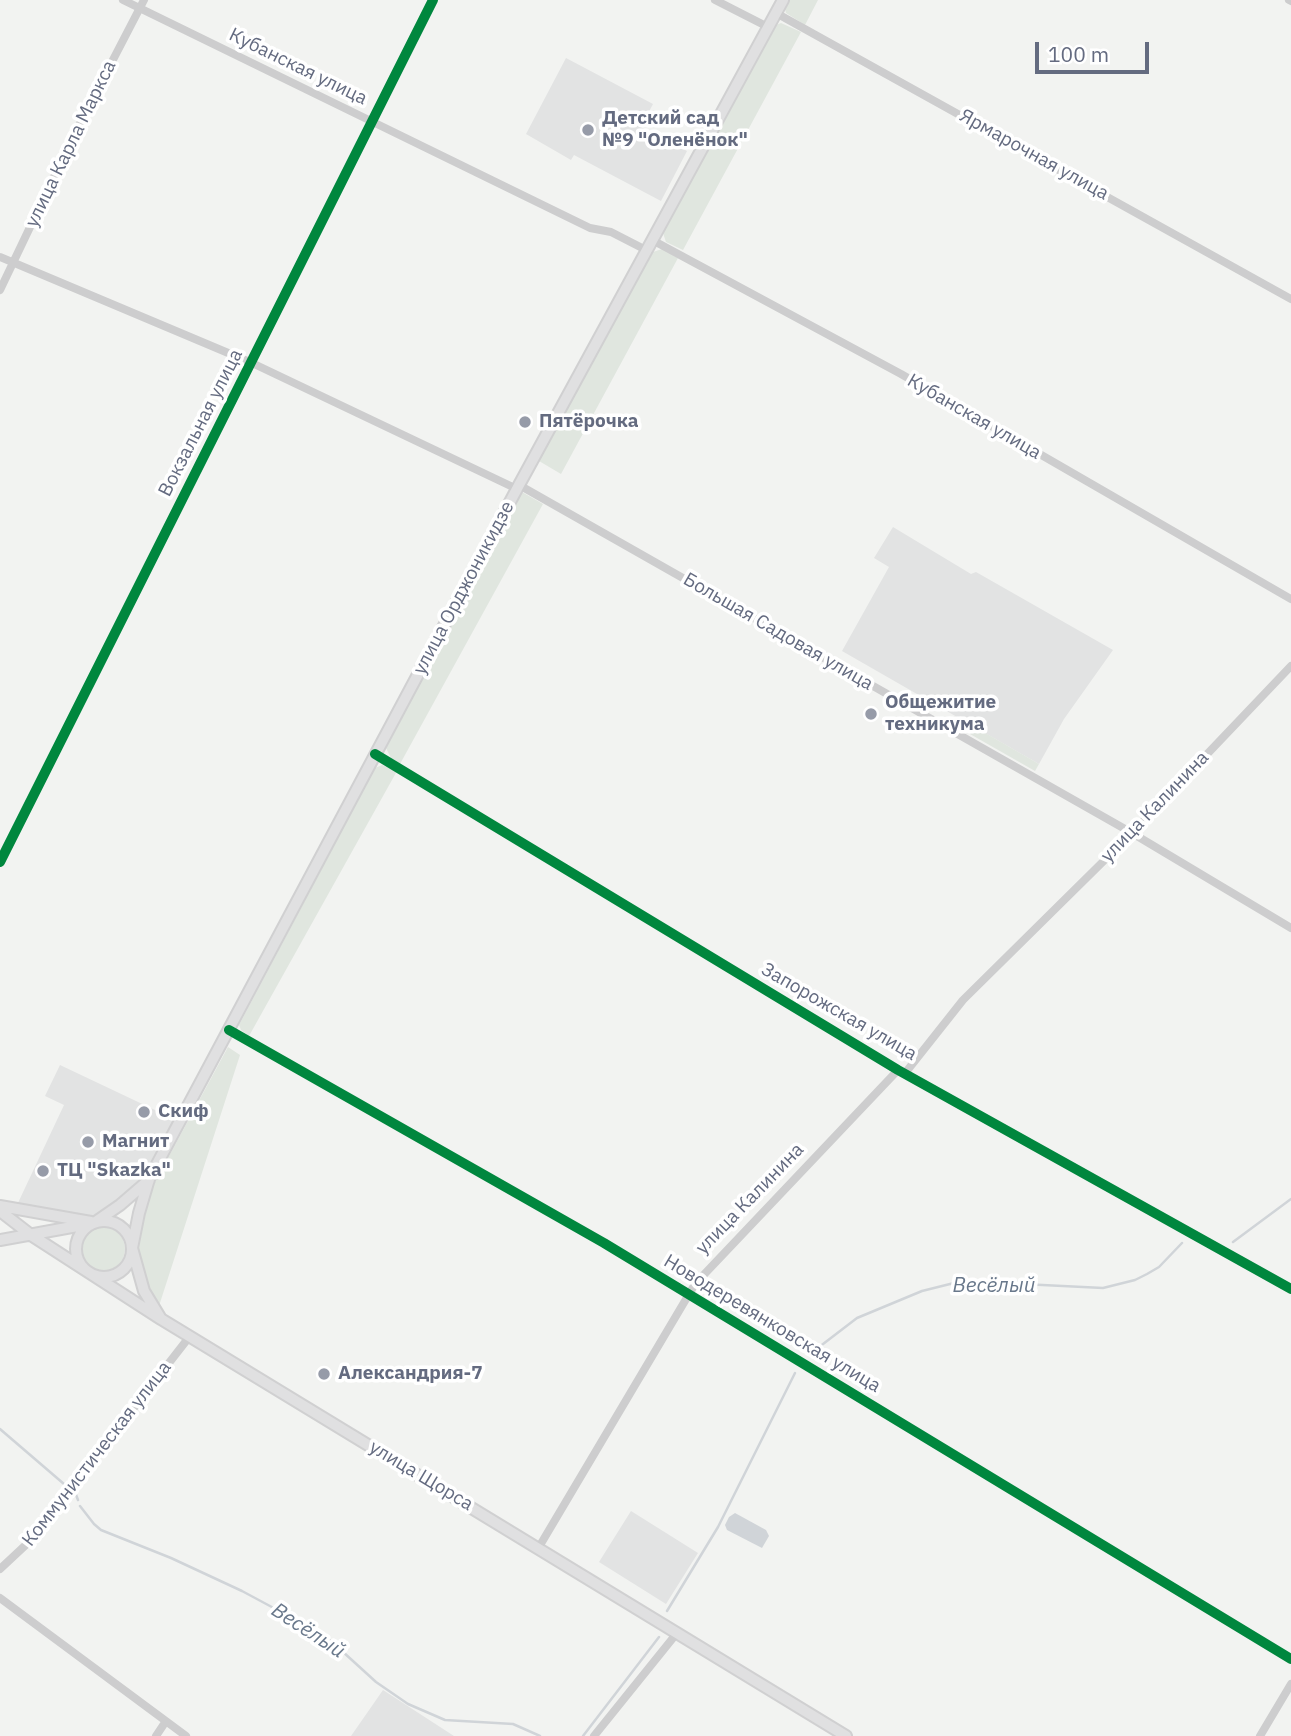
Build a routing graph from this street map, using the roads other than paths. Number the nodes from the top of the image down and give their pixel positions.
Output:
1 (123, 0) edge
2 (433, 0) edge
3 (715, 0) edge
4 (783, 0) edge
5 (142, 4) edge
6 (776, 13) junction
7 (768, 27) junction
8 (372, 122) junction
9 (651, 246) junction
10 (0, 257) edge
11 (13, 262) junction
12 (0, 290) edge
13 (1291, 299) edge
14 (251, 363) junction
15 (518, 487) junction
16 (1291, 599) edge
17 (1291, 666) edge
18 (375, 754) junction
19 (1132, 833) junction
20 (0, 862) edge
21 (1291, 928) edge
22 (229, 1030) junction
23 (902, 1071) junction
24 (149, 1179) junction
25 (0, 1206) edge
26 (0, 1211) edge
27 (94, 1223) junction
28 (31, 1235) junction
29 (0, 1240) edge
30 (132, 1248) junction
31 (89, 1273) junction
32 (1291, 1289) edge
33 (689, 1295) junction
34 (161, 1319) junction
35 (190, 1336) junction
36 (539, 1547) junction
37 (0, 1569) edge
38 (0, 1598) edge
39 (677, 1633) junction
40 (1291, 1659) edge
41 (1291, 1684) edge
42 (166, 1721) junction
43 (156, 1736) edge
44 (186, 1736) edge
45 (594, 1736) edge
46 (846, 1736) edge
47 (1260, 1736) edge

1 - 5 street, Кубанская улица
2 - 8 street, Вокзальная улица
3 - 7 street
4 - 6 main road, улица Орджоникидзе
5 - 8 street, Кубанская улица
5 - 11 street, улица Карла Маркса
6 - 7 main road, улица Орджоникидзе
6 - 13 street, Ярмарочная улица
7 - 9 main road, улица Орджоникидзе
8 - 9 street, Кубанская улица
8 - 14 street, Вокзальная улица
9 - 15 main road, улица Орджоникидзе
9 - 16 street, Кубанская улица
10 - 11 street, Большая Садовая улица
11 - 12 street, улица Карла Маркса
11 - 14 street, Большая Садовая улица
14 - 15 street, Большая Садовая улица
14 - 20 street, Вокзальная улица
15 - 18 main road, улица Орджоникидзе
15 - 19 street, Большая Садовая улица
17 - 19 street, улица Калинина
18 - 22 main road, улица Орджоникидзе
18 - 23 street, Запорожская улица
19 - 21 street, Большая Садовая улица
19 - 23 street, улица Калинина
22 - 24 main road, улица Орджоникидзе
22 - 33 street, Новодеревянковская улица
23 - 32 street, Запорожская улица
23 - 33 street, улица Калинина
24 - 27 main road
24 - 30 main road
25 - 27 main road
26 - 28 main road, улица Щорса
27 - 28 main road
27 - 30 main road
27 - 31 main road
28 - 29 main road
28 - 31 main road, улица Щорса
30 - 31 main road
30 - 34 main road
31 - 34 main road, улица Щорса
33 - 36 street, улица Калинина
33 - 40 street, Новодеревянковская улица
34 - 35 main road, улица Щорса
35 - 36 main road, улица Щорса
35 - 37 street, Коммунистическая улица
36 - 39 main road, улица Щорса
38 - 42 street
39 - 45 street
39 - 46 main road, улица Щорса
41 - 47 street
42 - 43 street
42 - 44 street

